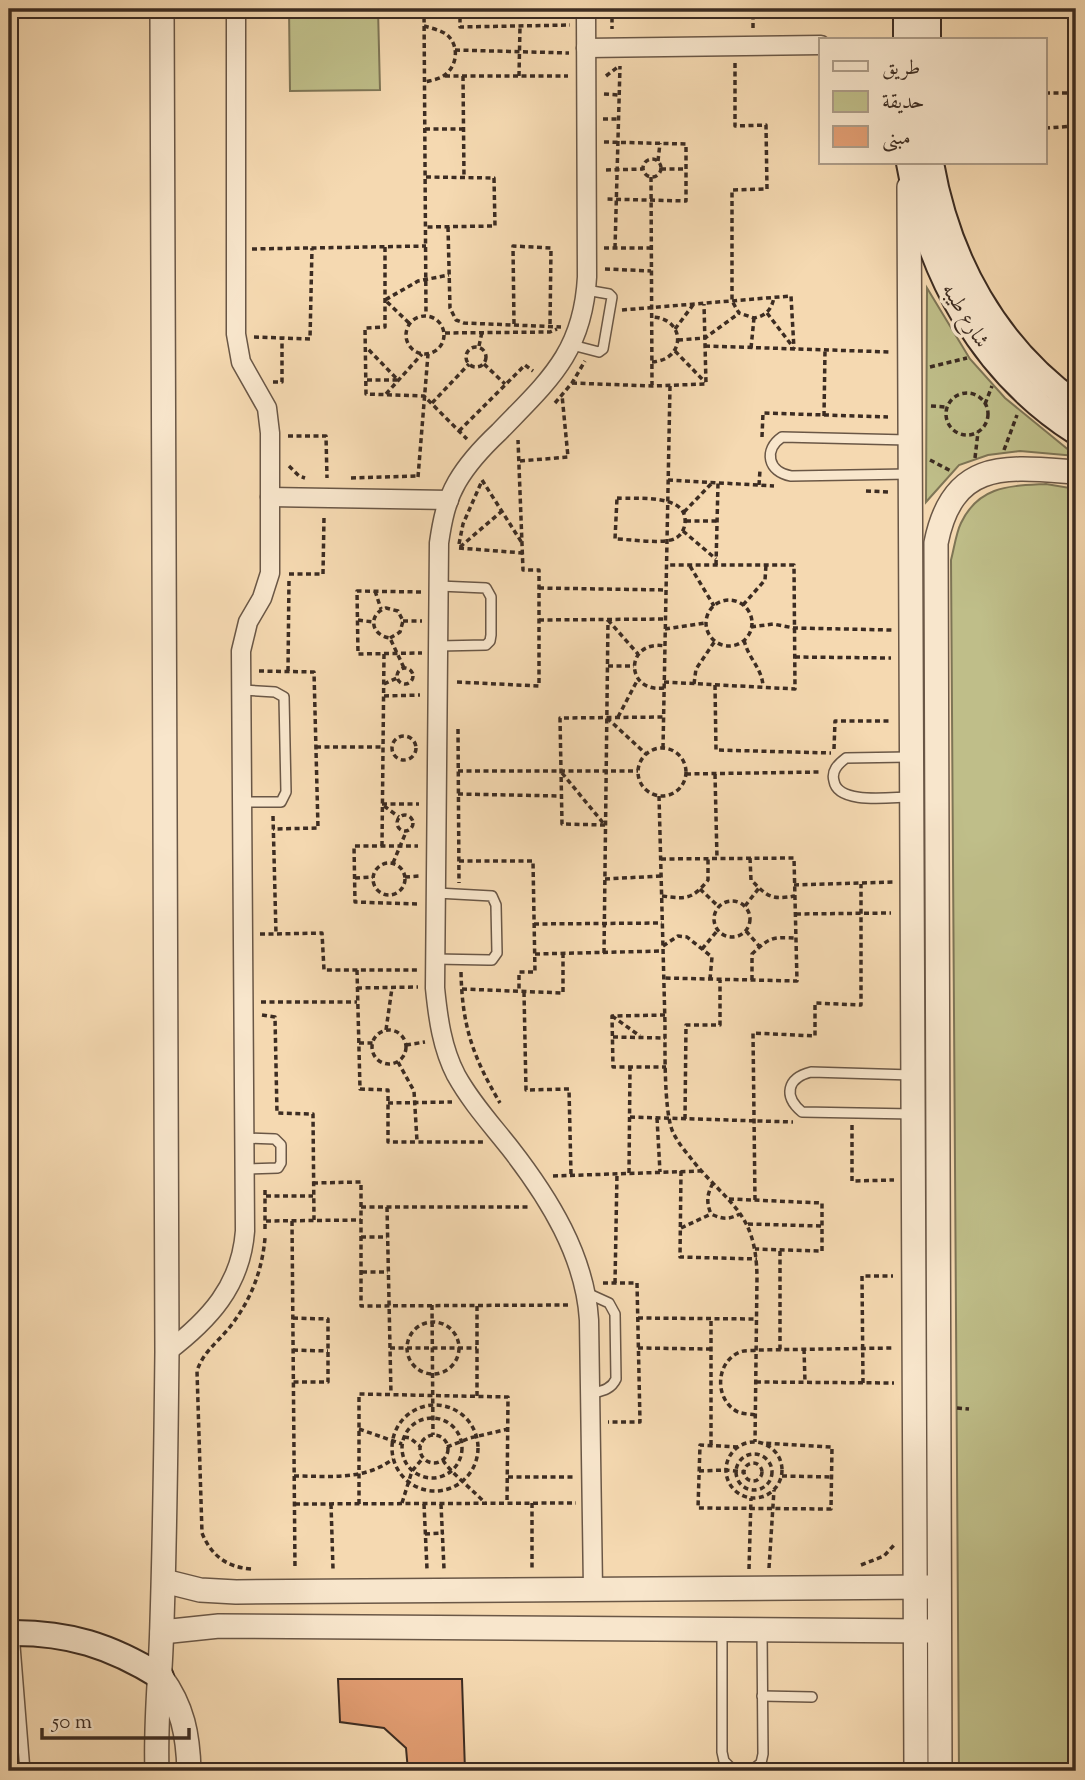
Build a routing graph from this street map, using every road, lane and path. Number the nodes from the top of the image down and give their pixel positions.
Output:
1 (162, 9) edge
2 (236, 9) edge
3 (424, 9) edge
4 (460, 9) edge
5 (612, 9) edge
6 (906, 9) edge
7 (928, 9) edge
8 (586, 17) edge
9 (424, 26) junction
10 (520, 26) junction
11 (612, 29) dead end
12 (906, 38) edge
13 (928, 38) edge
14 (819, 45) edge
15 (455, 50) junction
16 (586, 50) junction
17 (519, 51) junction
18 (747, 63) dead end
19 (629, 64) dead end
20 (620, 66) junction
21 (444, 76) junction
22 (463, 76) junction
23 (519, 76) junction
24 (594, 79) junction
25 (425, 82) junction
26 (1046, 93) edge
27 (1076, 93) edge
28 (598, 94) dead end
29 (619, 95) junction
30 (598, 119) dead end
31 (618, 119) junction
32 (1076, 126) edge
33 (1046, 128) edge
34 (425, 129) junction
35 (463, 129) junction
36 (598, 142) dead end
37 (618, 142) junction
38 (660, 143) junction
39 (658, 161) junction
40 (909, 164) edge
41 (909, 164) edge
42 (931, 164) edge
43 (642, 169) junction
44 (661, 169) junction
45 (686, 169) junction
46 (599, 170) dead end
47 (617, 170) junction
48 (425, 177) junction
49 (651, 177) junction
50 (464, 178) junction
51 (599, 199) dead end
52 (616, 200) junction
53 (652, 200) junction
54 (426, 227) junction
55 (448, 227) junction
56 (426, 246) junction
57 (385, 247) junction
58 (312, 248) junction
59 (599, 248) dead end
60 (615, 248) junction
61 (651, 248) junction
62 (244, 249) junction
63 (252, 261) dead end
64 (651, 271) junction
65 (449, 275) junction
66 (426, 278) junction
67 (593, 291) junction
68 (774, 297) junction
69 (385, 300) junction
70 (732, 301) junction
71 (704, 304) junction
72 (694, 305) junction
73 (652, 309) junction
74 (610, 310) junction
75 (739, 313) junction
76 (767, 313) junction
77 (426, 315) junction
78 (653, 317) junction
79 (754, 318) junction
80 (409, 323) junction
81 (514, 324) junction
82 (550, 325) junction
83 (560, 327) junction
84 (675, 329) junction
85 (445, 332) junction
86 (482, 332) junction
87 (569, 336) junction
88 (282, 338) junction
89 (705, 338) junction
90 (678, 340) junction
91 (252, 344) dead end
92 (366, 346) junction
93 (479, 346) junction
94 (705, 346) junction
95 (751, 348) junction
96 (590, 349) junction
97 (794, 349) junction
98 (825, 350) junction
99 (675, 351) junction
100 (896, 352) dead end
101 (425, 354) junction
102 (973, 357) dead end
103 (652, 362) junction
104 (469, 364) junction
105 (484, 364) junction
106 (536, 374) dead end
107 (909, 378) junction
108 (366, 380) junction
109 (398, 380) junction
110 (993, 382) dead end
111 (572, 383) junction
112 (505, 384) junction
113 (706, 384) junction
114 (652, 386) junction
115 (670, 386) junction
116 (276, 394) dead end
117 (386, 394) junction
118 (562, 395) junction
119 (424, 396) junction
120 (432, 403) junction
121 (554, 404) dead end
122 (985, 404) junction
123 (1076, 404) edge
124 (1019, 407) dead end
125 (824, 416) dead end
126 (459, 431) junction
127 (1076, 432) edge
128 (282, 436) dead end
129 (910, 440) junction
130 (469, 441) dead end
131 (511, 446) dead end
132 (520, 461) junction
133 (287, 463) dead end
134 (1076, 472) edge
135 (910, 474) junction
136 (983, 475) junction
137 (418, 476) junction
138 (340, 478) dead end
139 (308, 479) dead end
140 (317, 479) dead end
141 (270, 497) junction
142 (416, 499) junction
143 (449, 500) junction
144 (667, 501) junction
145 (321, 507) dead end
146 (502, 511) junction
147 (684, 512) junction
148 (686, 521) junction
149 (717, 521) junction
150 (683, 531) junction
151 (667, 541) junction
152 (523, 544) junction
153 (459, 548) junction
154 (523, 553) junction
155 (289, 562) dead end
156 (717, 562) junction
157 (667, 565) junction
158 (689, 565) junction
159 (766, 565) junction
160 (289, 574) junction
161 (289, 581) junction
162 (460, 586) junction
163 (538, 588) junction
164 (435, 589) junction
165 (666, 590) junction
166 (375, 591) junction
167 (284, 594) dead end
168 (714, 606) junction
169 (743, 606) junction
170 (381, 609) junction
171 (666, 619) junction
172 (357, 620) junction
173 (539, 620) junction
174 (608, 620) junction
175 (403, 621) junction
176 (430, 621) dead end
177 (373, 622) junction
178 (706, 623) junction
179 (751, 627) junction
180 (794, 628) junction
181 (666, 629) junction
182 (892, 630) dead end
183 (390, 638) junction
184 (744, 640) junction
185 (715, 641) junction
186 (665, 646) junction
187 (442, 649) junction
188 (384, 654) junction
189 (398, 654) junction
190 (638, 654) junction
191 (795, 657) junction
192 (259, 659) dead end
193 (607, 666) junction
194 (634, 666) junction
195 (404, 668) junction
196 (893, 670) dead end
197 (259, 671) junction
198 (288, 671) junction
199 (397, 678) junction
200 (638, 679) junction
201 (664, 682) junction
202 (384, 684) junction
203 (694, 684) junction
204 (715, 685) junction
205 (763, 687) junction
206 (664, 688) junction
207 (251, 691) junction
208 (430, 695) dead end
209 (384, 696) junction
210 (664, 717) junction
211 (607, 718) junction
212 (618, 718) junction
213 (458, 720) dead end
214 (894, 721) dead end
215 (383, 737) junction
216 (392, 746) junction
217 (316, 747) junction
218 (383, 747) junction
219 (663, 748) junction
220 (646, 754) junction
221 (911, 757) junction
222 (458, 771) junction
223 (561, 771) junction
224 (606, 771) junction
225 (638, 771) junction
226 (834, 772) junction
227 (686, 774) junction
228 (715, 774) junction
229 (458, 794) junction
230 (561, 796) junction
231 (659, 796) junction
232 (912, 796) junction
233 (242, 802) junction
234 (272, 803) junction
235 (382, 804) junction
236 (430, 804) dead end
237 (399, 817) junction
238 (606, 825) junction
239 (273, 829) junction
240 (406, 832) junction
241 (382, 846) junction
242 (400, 846) junction
243 (420, 846) dead end
244 (717, 858) junction
245 (751, 858) junction
246 (661, 859) junction
247 (708, 859) junction
248 (459, 861) junction
249 (393, 863) junction
250 (661, 876) junction
251 (373, 877) junction
252 (355, 878) junction
253 (605, 879) junction
254 (912, 882) junction
255 (861, 884) junction
256 (794, 886) junction
257 (759, 888) junction
258 (699, 889) junction
259 (437, 892) junction
260 (459, 893) junction
261 (387, 895) junction
262 (662, 896) junction
263 (795, 896) junction
264 (386, 903) junction
265 (419, 904) dead end
266 (745, 906) junction
267 (719, 907) junction
268 (912, 913) junction
269 (796, 914) junction
270 (861, 914) junction
271 (662, 922) junction
272 (604, 923) junction
273 (534, 924) junction
274 (718, 930) junction
275 (746, 931) junction
276 (260, 934) dead end
277 (276, 934) junction
278 (796, 938) junction
279 (760, 947) junction
280 (663, 949) junction
281 (702, 949) junction
282 (563, 953) junction
283 (604, 953) junction
284 (535, 954) junction
285 (460, 960) junction
286 (427, 961) junction
287 (357, 970) junction
288 (418, 970) junction
289 (664, 978) junction
290 (710, 979) junction
291 (720, 979) junction
292 (752, 980) junction
293 (418, 986) junction
294 (392, 987) junction
295 (358, 988) junction
296 (461, 989) junction
297 (522, 992) junction
298 (418, 997) dead end
299 (358, 1002) junction
300 (665, 1015) junction
301 (612, 1016) junction
302 (386, 1030) junction
303 (421, 1030) dead end
304 (612, 1037) junction
305 (641, 1037) junction
306 (665, 1038) junction
307 (425, 1042) junction
308 (359, 1043) junction
309 (373, 1043) junction
310 (406, 1045) junction
311 (428, 1052) dead end
312 (398, 1062) junction
313 (630, 1067) junction
314 (666, 1067) junction
315 (914, 1075) junction
316 (442, 1090) dead end
317 (416, 1102) junction
318 (447, 1102) junction
319 (457, 1102) dead end
320 (388, 1103) junction
321 (505, 1112) dead end
322 (914, 1114) junction
323 (630, 1117) junction
324 (657, 1118) junction
325 (670, 1118) junction
326 (685, 1119) junction
327 (755, 1121) junction
328 (796, 1122) dead end
329 (863, 1123) dead end
330 (244, 1138) junction
331 (417, 1142) junction
332 (493, 1143) dead end
333 (245, 1169) junction
334 (681, 1171) junction
335 (701, 1171) junction
336 (660, 1172) junction
337 (617, 1173) junction
338 (629, 1173) junction
339 (571, 1174) junction
340 (898, 1180) dead end
341 (313, 1183) junction
342 (713, 1183) junction
343 (554, 1185) dead end
344 (266, 1196) dead end
345 (314, 1196) junction
346 (528, 1196) dead end
347 (729, 1199) junction
348 (755, 1200) junction
349 (387, 1207) junction
350 (361, 1208) junction
351 (740, 1213) junction
352 (711, 1214) junction
353 (292, 1220) junction
354 (314, 1220) junction
355 (361, 1220) junction
356 (266, 1221) dead end
357 (748, 1224) junction
358 (821, 1226) junction
359 (681, 1228) junction
360 (361, 1237) junction
361 (387, 1237) junction
362 (755, 1249) junction
363 (779, 1251) junction
364 (757, 1259) junction
365 (361, 1272) junction
366 (388, 1272) junction
367 (901, 1276) dead end
368 (615, 1283) junction
369 (580, 1299) junction
370 (606, 1301) junction
371 (389, 1304) junction
372 (432, 1304) junction
373 (477, 1305) junction
374 (293, 1318) junction
375 (638, 1318) junction
376 (711, 1319) junction
377 (757, 1320) junction
378 (432, 1322) junction
379 (390, 1348) junction
380 (407, 1348) junction
381 (433, 1348) junction
382 (459, 1348) junction
383 (477, 1348) junction
384 (862, 1348) junction
385 (903, 1348) dead end
386 (638, 1349) junction
387 (711, 1349) junction
388 (804, 1349) junction
389 (293, 1350) junction
390 (757, 1350) junction
391 (780, 1350) junction
392 (328, 1351) junction
393 (167, 1352) junction
394 (197, 1371) dead end
395 (433, 1374) junction
396 (719, 1381) junction
397 (756, 1381) junction
398 (293, 1382) junction
399 (711, 1382) junction
400 (805, 1382) junction
401 (863, 1383) junction
402 (904, 1383) dead end
403 (598, 1392) junction
404 (391, 1395) junction
405 (433, 1395) junction
406 (477, 1396) junction
407 (434, 1404) junction
408 (755, 1415) junction
409 (434, 1418) junction
410 (359, 1429) junction
411 (508, 1429) junction
412 (433, 1436) junction
413 (477, 1436) junction
414 (404, 1437) junction
415 (393, 1440) junction
416 (461, 1441) junction
417 (755, 1441) junction
418 (763, 1443) junction
419 (402, 1444) junction
420 (711, 1445) junction
421 (420, 1446) junction
422 (447, 1447) junction
423 (738, 1447) junction
424 (422, 1458) junction
425 (394, 1459) junction
426 (443, 1460) junction
427 (726, 1470) junction
428 (412, 1471) junction
429 (451, 1471) junction
430 (699, 1471) junction
431 (736, 1471) junction
432 (744, 1472) junction
433 (359, 1475) junction
434 (294, 1476) junction
435 (782, 1476) junction
436 (508, 1477) junction
437 (831, 1477) junction
438 (464, 1480) junction
439 (409, 1482) junction
440 (576, 1490) dead end
441 (774, 1490) junction
442 (751, 1498) junction
443 (441, 1503) junction
444 (485, 1503) junction
445 (507, 1503) junction
446 (532, 1503) junction
447 (295, 1504) junction
448 (331, 1504) junction
449 (359, 1504) junction
450 (402, 1504) junction
451 (424, 1504) junction
452 (750, 1508) junction
453 (773, 1508) junction
454 (576, 1516) dead end
455 (443, 1533) junction
456 (425, 1534) junction
457 (899, 1537) dead end
458 (854, 1567) dead end
459 (260, 1569) dead end
460 (283, 1569) dead end
461 (320, 1569) dead end
462 (444, 1569) junction
463 (456, 1569) dead end
464 (520, 1569) dead end
465 (737, 1570) dead end
466 (749, 1570) junction
467 (164, 1581) junction
468 (915, 1587) junction
469 (939, 1587) junction
470 (593, 1589) junction
471 (722, 1630) junction
472 (762, 1630) junction
473 (915, 1631) junction
474 (162, 1632) junction
475 (940, 1632) junction
476 (11, 1633) edge
477 (161, 1677) junction
478 (762, 1696) junction
479 (812, 1697) dead end
480 (9, 1728) edge
481 (21, 1729) junction
482 (25, 1771) edge
483 (157, 1771) edge
484 (189, 1771) edge
485 (734, 1771) edge
486 (751, 1771) edge
487 (916, 1771) edge
488 (940, 1771) edge

1 - 393 street
2 - 62 street
3 - 9 path
4 - 10 path
5 - 11 path
6 - 12 main road
7 - 13 main road
8 - 10 path
8 - 16 street
9 - 15 path
9 - 25 path
10 - 17 path
14 - 16 street
15 - 17 path
15 - 21 path
16 - 17 path
16 - 24 street
17 - 23 path
18 - 70 path
19 - 20 path
20 - 24 path
20 - 29 path
21 - 22 path
21 - 25 path
22 - 23 path
22 - 35 path
23 - 24 path
24 - 67 street
25 - 34 path
26 - 27 path
28 - 29 path
29 - 31 path
30 - 31 path
31 - 37 path
32 - 33 path
34 - 35 path
34 - 48 path
35 - 50 path
36 - 37 path
37 - 38 path
37 - 47 path
38 - 39 path
38 - 45 path
39 - 43 path
39 - 44 path
40 - 107 street
41 - 127 main road, شارع طيبه
42 - 123 main road, شارع طيبه
43 - 47 path
43 - 49 path
44 - 45 path
44 - 49 path
45 - 53 path
46 - 47 path
47 - 52 path
48 - 50 path
48 - 54 path
49 - 53 path
50 - 55 path
51 - 52 path
52 - 53 path
52 - 60 path
53 - 61 path
54 - 55 path
54 - 56 path
55 - 65 path
56 - 57 path
56 - 66 path
57 - 58 path
57 - 69 path
58 - 62 path
58 - 88 path
59 - 60 path
60 - 61 path
61 - 64 path
62 - 63 path
62 - 141 street
64 - 67 path
64 - 73 path
65 - 66 path
65 - 81 path
66 - 69 path
66 - 77 path
67 - 74 lane
67 - 87 street
68 - 70 path
68 - 76 path
68 - 97 path
69 - 80 path
69 - 92 path
70 - 71 path
70 - 75 path
71 - 72 path
71 - 89 path
72 - 73 path
72 - 84 path
73 - 74 path
73 - 78 path
74 - 96 lane
75 - 79 path
75 - 89 path
76 - 79 path
76 - 97 path
77 - 80 path
77 - 85 path
78 - 84 path
78 - 103 path
79 - 95 path
80 - 101 path
81 - 82 path
81 - 82 path
82 - 83 path
83 - 86 path
83 - 87 path
84 - 90 path
85 - 86 path
85 - 101 path
86 - 93 path
87 - 96 lane
87 - 143 street
88 - 91 path
88 - 116 path
89 - 90 path
89 - 94 path
90 - 99 path
92 - 108 path
92 - 109 path
93 - 104 path
93 - 105 path
94 - 95 path
94 - 113 path
95 - 97 path
96 - 111 path
97 - 98 path
98 - 100 path
98 - 125 path
99 - 103 path
99 - 113 path
101 - 109 path
101 - 119 path
102 - 107 path
103 - 114 path
104 - 105 path
104 - 120 path
105 - 112 path
106 - 112 path
107 - 129 street
108 - 109 path
108 - 117 path
109 - 117 path
110 - 122 path
111 - 114 path
111 - 118 path
112 - 126 path
113 - 115 path
114 - 115 path
115 - 144 path
117 - 119 path
118 - 121 path
118 - 132 path
119 - 120 path
119 - 137 path
120 - 126 path
122 - 122 path
124 - 136 path
126 - 130 path
128 - 140 path
129 - 135 street
129 - 135 lane
129 - 136 path
131 - 132 path
132 - 152 path
133 - 139 path
134 - 136 street
135 - 221 street
136 - 469 street
137 - 138 path
137 - 142 path
141 - 142 street
141 - 207 street
142 - 143 street
143 - 164 street
144 - 147 path
144 - 151 path
144 - 151 path
145 - 160 path
146 - 152 path
146 - 153 path
146 - 153 path
147 - 148 path
147 - 149 path
148 - 149 path
148 - 150 path
149 - 156 path
150 - 151 path
150 - 156 path
151 - 157 path
152 - 154 path
153 - 154 path
153 - 162 path
154 - 163 path
155 - 160 path
156 - 158 path
156 - 159 path
157 - 158 path
157 - 165 path
158 - 168 path
159 - 169 path
159 - 180 path
160 - 161 path
161 - 167 path
161 - 198 path
162 - 164 lane
162 - 187 lane
163 - 165 path
163 - 173 path
164 - 166 path
164 - 187 street
165 - 171 path
166 - 170 path
166 - 172 path
168 - 169 path
168 - 178 path
169 - 179 path
170 - 175 path
170 - 177 path
171 - 174 path
171 - 181 path
172 - 177 path
172 - 188 path
173 - 174 path
173 - 187 path
174 - 190 path
174 - 193 path
175 - 176 path
175 - 183 path
177 - 183 path
178 - 181 path
178 - 185 path
179 - 180 path
179 - 184 path
180 - 182 path
180 - 191 path
181 - 186 path
183 - 189 path
184 - 185 path
184 - 205 path
185 - 203 path
186 - 190 path
186 - 201 path
187 - 189 path
187 - 259 street
188 - 189 path
188 - 202 path
189 - 195 path
190 - 194 path
191 - 196 path
191 - 205 path
192 - 197 path
193 - 194 path
193 - 211 path
194 - 200 path
195 - 199 path
195 - 199 path
197 - 198 path
197 - 207 path
198 - 217 path
199 - 202 path
200 - 206 path
200 - 212 path
201 - 203 path
201 - 206 path
202 - 209 path
203 - 204 path
204 - 205 path
204 - 214 path
206 - 210 path
207 - 233 street
207 - 234 lane
208 - 209 path
209 - 215 path
210 - 212 path
210 - 219 path
211 - 212 path
211 - 220 path
211 - 223 path
211 - 224 path
213 - 222 path
215 - 216 path
215 - 218 path
216 - 216 path
217 - 218 path
217 - 239 path
218 - 235 path
219 - 220 path
219 - 227 path
220 - 225 path
221 - 226 lane
221 - 232 street
222 - 223 path
222 - 229 path
223 - 224 path
223 - 230 path
223 - 238 path
224 - 225 path
224 - 238 path
225 - 231 path
226 - 228 path
226 - 232 lane
227 - 228 path
227 - 231 path
228 - 244 path
229 - 230 path
229 - 248 path
230 - 238 path
231 - 246 path
232 - 254 street
233 - 234 lane
233 - 330 street
234 - 239 path
235 - 236 path
235 - 237 path
235 - 241 path
237 - 240 path
237 - 240 path
238 - 253 path
239 - 277 path
240 - 242 path
241 - 242 path
241 - 252 path
242 - 243 path
242 - 249 path
244 - 245 path
244 - 247 path
245 - 256 path
245 - 257 path
246 - 247 path
246 - 250 path
247 - 258 path
248 - 260 path
248 - 273 path
249 - 251 path
249 - 261 path
250 - 253 path
250 - 262 path
251 - 252 path
251 - 261 path
252 - 264 path
253 - 272 path
254 - 255 path
254 - 268 street
255 - 256 path
255 - 270 path
256 - 263 path
257 - 263 path
257 - 266 path
258 - 262 path
258 - 267 path
259 - 260 lane
259 - 286 street
260 - 285 lane
261 - 264 path
262 - 271 path
263 - 269 path
264 - 265 path
266 - 267 path
266 - 275 path
267 - 274 path
268 - 270 path
268 - 315 street
269 - 270 path
269 - 278 path
270 - 327 path
271 - 272 path
271 - 280 path
272 - 273 path
272 - 283 path
273 - 284 path
274 - 275 path
274 - 281 path
275 - 279 path
276 - 277 path
277 - 287 path
278 - 279 path
278 - 292 path
279 - 292 path
280 - 281 path
280 - 283 path
280 - 289 path
281 - 290 path
282 - 283 path
282 - 284 path
282 - 297 path
284 - 297 path
285 - 286 lane
285 - 296 path
286 - 288 path
286 - 369 street
287 - 288 path
287 - 295 path
288 - 293 path
289 - 290 path
289 - 300 path
290 - 291 path
291 - 292 path
291 - 326 path
293 - 294 path
293 - 298 path
294 - 295 path
294 - 302 path
295 - 299 path
296 - 297 path
296 - 321 path
297 - 339 path
299 - 308 path
299 - 341 path
300 - 301 path
300 - 306 path
301 - 304 path
301 - 305 path
302 - 309 path
302 - 310 path
303 - 307 path
304 - 305 path
304 - 313 path
305 - 306 path
306 - 314 path
307 - 310 path
307 - 311 path
308 - 309 path
308 - 320 path
309 - 312 path
310 - 312 path
312 - 317 path
313 - 314 path
313 - 323 path
314 - 325 path
315 - 322 street
315 - 322 lane
316 - 318 path
317 - 318 path
317 - 320 path
317 - 331 path
318 - 319 path
320 - 331 path
322 - 468 street
323 - 324 path
323 - 338 path
324 - 325 path
324 - 336 path
325 - 326 path
325 - 335 path
326 - 327 path
327 - 328 path
327 - 348 path
329 - 340 path
330 - 333 street
330 - 333 lane
331 - 332 path
333 - 393 street
334 - 335 path
334 - 336 path
334 - 359 path
335 - 342 path
336 - 338 path
337 - 338 path
337 - 339 path
337 - 368 path
339 - 343 path
341 - 345 path
341 - 350 path
342 - 347 path
342 - 352 path
344 - 345 path
345 - 354 path
346 - 349 path
347 - 348 path
347 - 351 path
348 - 358 path
349 - 350 path
349 - 361 path
350 - 355 path
351 - 352 path
351 - 357 path
352 - 359 path
353 - 354 path
353 - 356 path
353 - 374 path
354 - 355 path
355 - 360 path
357 - 358 path
357 - 362 path
358 - 363 path
359 - 364 path
360 - 361 path
360 - 365 path
361 - 366 path
362 - 363 path
362 - 364 path
363 - 391 path
364 - 377 path
365 - 366 path
365 - 371 path
366 - 371 path
367 - 384 path
368 - 370 path
368 - 375 path
369 - 370 lane
369 - 373 path
369 - 403 street
370 - 403 lane
371 - 372 path
371 - 379 path
372 - 373 path
372 - 378 path
373 - 383 path
374 - 389 path
374 - 392 path
375 - 376 path
375 - 386 path
376 - 377 path
376 - 387 path
377 - 390 path
378 - 380 path
378 - 381 path
378 - 382 path
379 - 380 path
379 - 404 path
380 - 381 path
380 - 395 path
381 - 382 path
381 - 395 path
382 - 383 path
382 - 395 path
383 - 406 path
384 - 385 path
384 - 388 path
384 - 401 path
386 - 387 path
386 - 403 path
387 - 399 path
388 - 391 path
388 - 400 path
389 - 392 path
389 - 398 path
390 - 391 path
390 - 396 path
390 - 397 path
392 - 398 path
393 - 467 street
394 - 459 path
395 - 405 path
396 - 399 path
396 - 408 path
397 - 400 path
397 - 408 path
398 - 434 path
399 - 420 path
400 - 401 path
401 - 402 path
403 - 470 street
404 - 405 path
404 - 410 path
405 - 406 path
405 - 407 path
406 - 411 path
407 - 409 path
407 - 413 path
407 - 415 path
408 - 417 path
409 - 412 path
409 - 414 path
409 - 416 path
410 - 415 path
410 - 433 path
411 - 413 path
411 - 436 path
412 - 421 path
412 - 422 path
413 - 416 path
413 - 438 path
414 - 419 path
414 - 421 path
415 - 419 path
415 - 425 path
416 - 422 path
416 - 429 path
417 - 418 path
417 - 423 path
418 - 435 path
418 - 437 path
419 - 428 path
420 - 423 path
420 - 430 path
421 - 424 path
422 - 426 path
423 - 427 path
424 - 426 path
424 - 428 path
425 - 433 path
425 - 439 path
426 - 429 path
427 - 430 path
427 - 431 path
427 - 442 path
428 - 429 path
428 - 439 path
429 - 438 path
430 - 452 path
431 - 431 path
431 - 432 path
432 - 432 path
433 - 434 path
433 - 449 path
434 - 447 path
435 - 437 path
435 - 441 path
436 - 440 path
436 - 445 path
437 - 453 path
438 - 439 path
438 - 444 path
439 - 450 path
441 - 442 path
441 - 453 path
442 - 452 path
443 - 444 path
443 - 451 path
443 - 455 path
444 - 445 path
445 - 446 path
446 - 454 path
446 - 464 path
447 - 448 path
447 - 460 path
448 - 449 path
448 - 461 path
449 - 450 path
450 - 451 path
451 - 456 path
452 - 453 path
452 - 466 path
453 - 466 path
455 - 456 path
455 - 462 path
456 - 462 path
457 - 458 path
462 - 463 path
465 - 466 path
467 - 470 street
467 - 474 street
468 - 469 street
468 - 470 street
468 - 473 street
469 - 475 street
471 - 472 street
471 - 474 street
471 - 485 lane
472 - 473 street
472 - 478 lane
473 - 475 street
473 - 487 street
474 - 477 street
475 - 488 street
476 - 477 main road
476 - 481 lane
477 - 483 street
477 - 484 street
478 - 479 lane
478 - 486 lane
480 - 481 lane
481 - 482 lane

